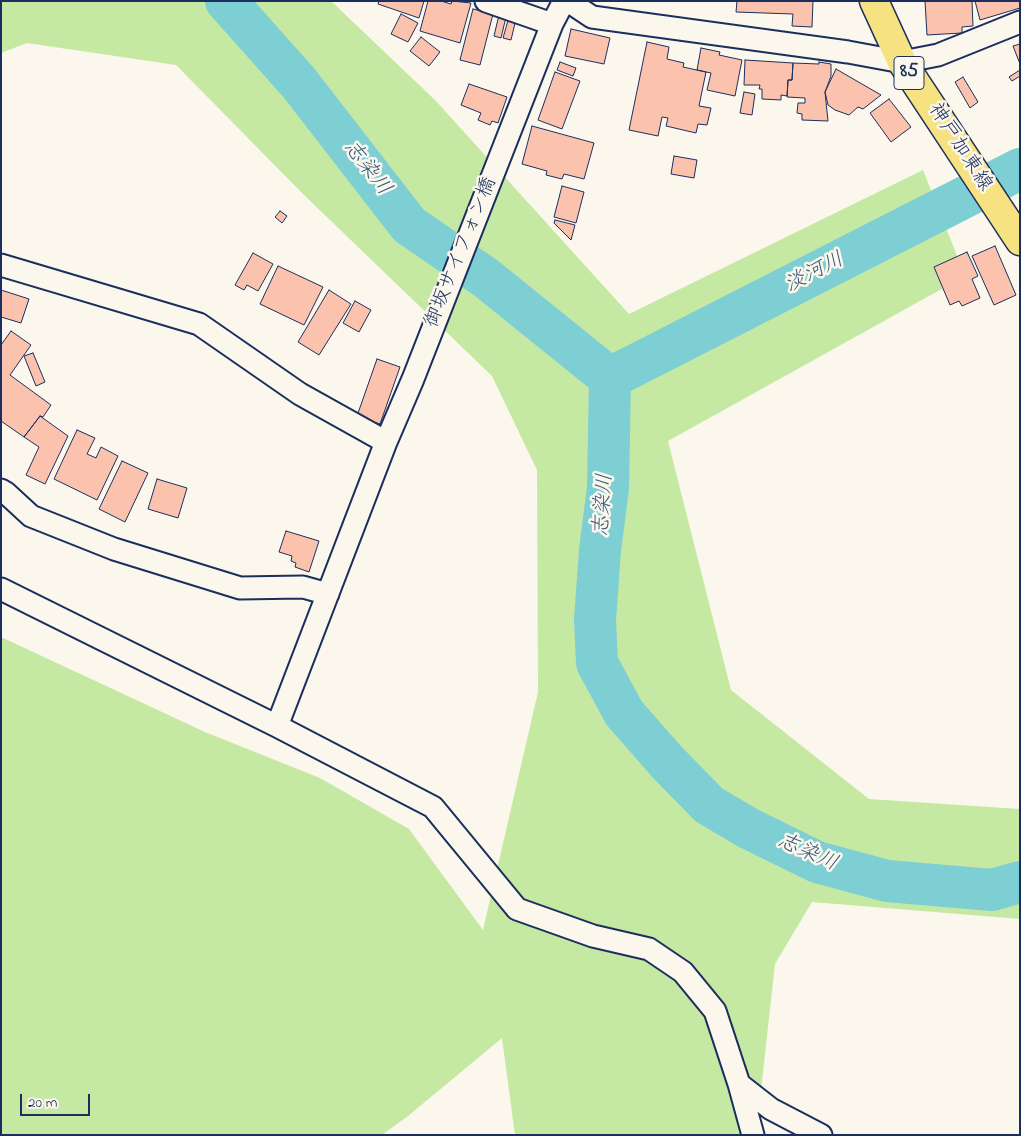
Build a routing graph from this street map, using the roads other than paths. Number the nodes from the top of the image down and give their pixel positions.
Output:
1 (486, 1) edge
2 (564, 1) edge
3 (568, 1) edge
4 (874, 1) edge
5 (1020, 22) edge
6 (552, 24) junction
7 (902, 62) junction
8 (1020, 240) edge
9 (1, 265) edge
10 (386, 442) junction
11 (1, 490) edge
12 (1, 589) edge
13 (328, 594) junction
14 (277, 726) junction
15 (739, 1084) junction
16 (753, 1135) edge
17 (821, 1135) edge

1 - 6 street
2 - 6 street, 御坂サイフォン橋
3 - 7 street
4 - 7 main road, 神戸加東線 / 85
5 - 7 street
6 - 10 street, 御坂サイフォン橋
7 - 8 main road, 神戸加東線 / 85
9 - 10 street
10 - 13 street, 御坂サイフォン橋
11 - 13 street
12 - 14 street
13 - 14 street, 御坂サイフォン橋
14 - 15 street
15 - 16 street
15 - 17 street

